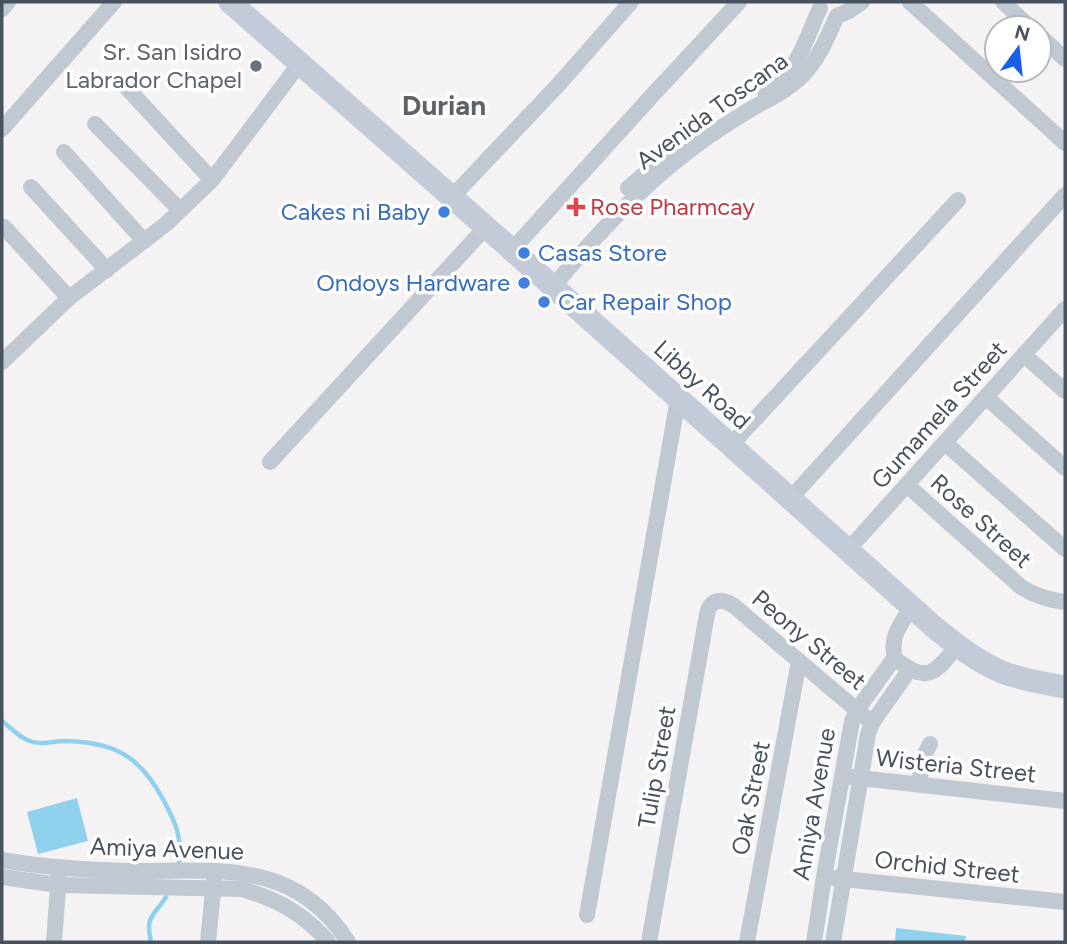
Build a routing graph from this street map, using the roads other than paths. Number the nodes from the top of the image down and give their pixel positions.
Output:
1 (8, 2) edge
2 (114, 2) edge
3 (230, 2) edge
4 (631, 2) edge
5 (739, 2) edge
6 (862, 2) edge
7 (910, 2) edge
8 (1003, 2) edge
9 (818, 5) edge
10 (2, 9) edge
11 (1016, 14) edge
12 (837, 16) junction
13 (809, 55) junction
14 (300, 63) junction
15 (127, 88) dead end
16 (2, 103) edge
17 (15, 115) junction
18 (95, 124) dead end
19 (2, 130) edge
20 (1065, 143) edge
21 (64, 152) dead end
22 (212, 180) junction
23 (32, 187) dead end
24 (1065, 195) edge
25 (453, 197) junction
26 (957, 200) dead end
27 (180, 210) junction
28 (4, 227) dead end
29 (486, 227) junction
30 (144, 241) junction
31 (512, 250) junction
32 (107, 270) junction
33 (549, 283) junction
34 (69, 298) junction
35 (1065, 309) edge
36 (1024, 355) junction
37 (2, 362) edge
38 (1065, 391) edge
39 (986, 397) junction
40 (678, 399) junction
41 (945, 443) junction
42 (730, 446) junction
43 (270, 462) dead end
44 (1065, 468) edge
45 (907, 485) junction
46 (790, 499) junction
47 (1065, 549) edge
48 (847, 551) junction
49 (714, 602) joint
50 (1065, 602) edge
51 (911, 608) junction
52 (957, 646) junction
53 (895, 657) junction
54 (799, 661) junction
55 (909, 669) junction
56 (1065, 687) edge
57 (857, 710) junction
58 (872, 723) junction
59 (930, 744) dead end
60 (842, 775) junction
61 (860, 778) junction
62 (919, 785) junction
63 (1065, 801) edge
64 (2, 860) edge
65 (215, 870) junction
66 (2, 877) edge
67 (59, 877) junction
68 (824, 877) junction
69 (843, 879) junction
70 (214, 888) junction
71 (1065, 902) edge
72 (587, 915) dead end
73 (54, 942) edge
74 (208, 942) edge
75 (328, 942) edge
76 (348, 942) edge
77 (649, 942) edge
78 (747, 942) edge
79 (814, 942) edge
80 (833, 942) edge

1 - 10 street
2 - 17 street
3 - 14 main road, Libby Road
4 - 25 street
5 - 31 street
6 - 12 street
7 - 20 street
8 - 11 street
9 - 12 street
9 - 13 street, Avenida Toscana
12 - 13 street, Avenida Toscana
13 - 33 street, Avenida Toscana
14 - 22 street
14 - 25 main road, Libby Road
15 - 22 street
16 - 17 street
17 - 19 street
18 - 27 street
21 - 30 street
22 - 27 street
23 - 32 street
24 - 46 street
25 - 29 main road, Libby Road
26 - 42 street
27 - 30 street
28 - 34 street
29 - 31 main road, Libby Road
29 - 43 street
30 - 32 street
31 - 33 main road, Libby Road
32 - 34 street
33 - 40 main road, Libby Road
34 - 37 street
35 - 36 street, Gumamela Street
36 - 38 street
36 - 39 street, Gumamela Street
39 - 41 street, Gumamela Street
39 - 44 street
40 - 42 main road, Libby Road
40 - 72 street
41 - 45 street, Gumamela Street
41 - 47 street
42 - 46 main road, Libby Road
45 - 48 street, Gumamela Street
45 - 50 street, Rose Street
46 - 48 main road, Libby Road
48 - 51 main road, Libby Road
49 - 54 street, Peony Street
49 - 77 street, Tulip Street
51 - 52 main road, Libby Road
51 - 53 street, Amiya Avenue
52 - 55 street
52 - 56 main road, Libby Road
53 - 55 street
53 - 57 street, Amiya Avenue
54 - 57 street, Peony Street
54 - 78 street, Oak Street
55 - 58 street, Amiya Avenue
57 - 58 street, Peony Street
57 - 60 street, Amiya Avenue
58 - 61 street, Amiya Avenue
59 - 62 street
60 - 61 street, Wisteria Street
60 - 68 street, Amiya Avenue
61 - 62 street, Wisteria Street
61 - 69 street, Amiya Avenue
62 - 63 street, Wisteria Street
64 - 67 street, Amiya Avenue
65 - 67 street, Amiya Avenue
65 - 70 street
65 - 76 street, Amiya Avenue
66 - 67 street, Amiya Avenue
67 - 70 street, Amiya Avenue
67 - 73 street
68 - 69 street, Orchid Street
68 - 79 street, Amiya Avenue
69 - 71 street, Orchid Street
69 - 80 street, Amiya Avenue
70 - 74 street
70 - 75 street, Amiya Avenue

